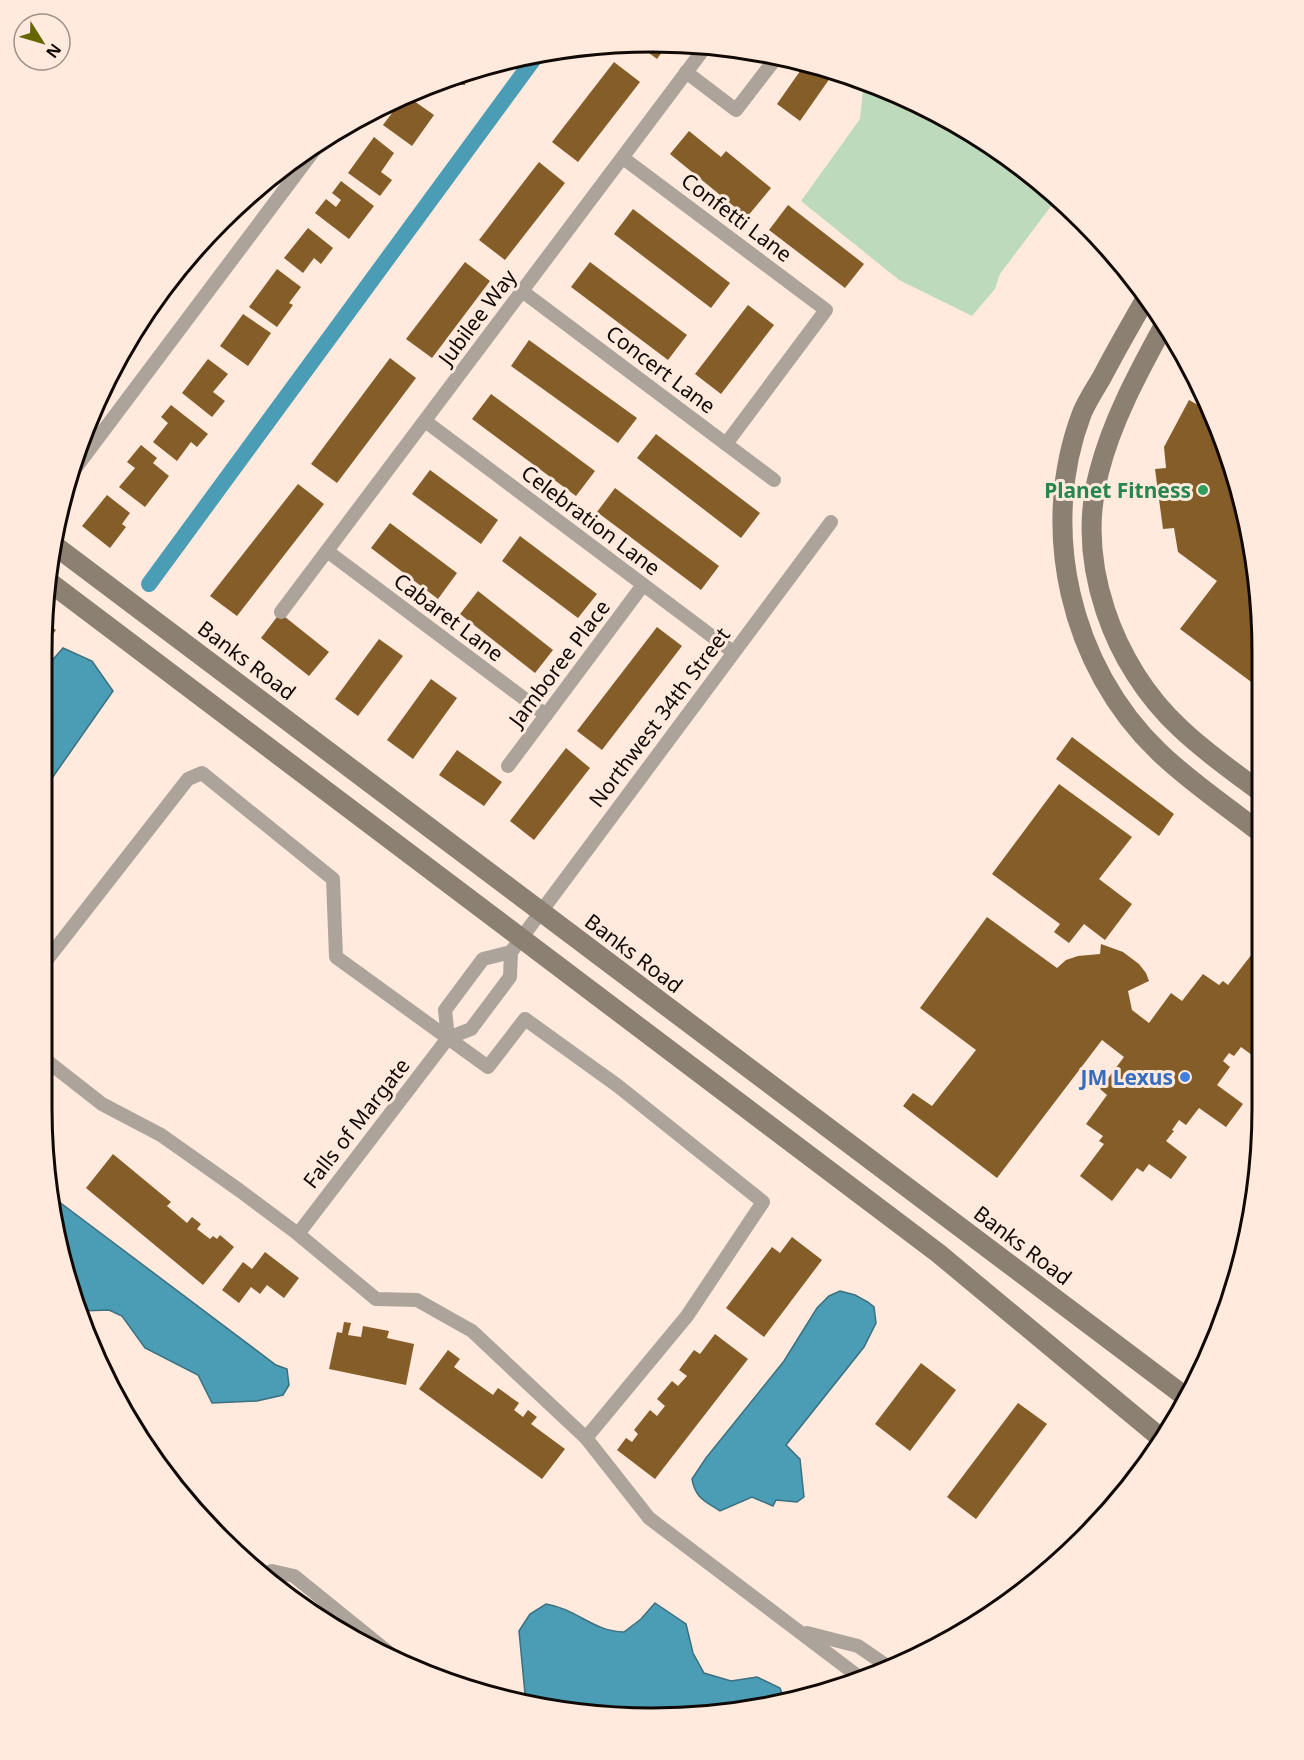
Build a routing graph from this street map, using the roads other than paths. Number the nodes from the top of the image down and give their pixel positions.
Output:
1 (699, 55) edge
2 (770, 64) edge
3 (686, 72) junction
4 (623, 158) junction
5 (303, 165) edge
6 (522, 291) junction
7 (1141, 306) edge
8 (1160, 334) edge
9 (424, 421) junction
10 (726, 444) junction
11 (86, 454) edge
12 (774, 480) dead end
13 (831, 522) dead end
14 (62, 551) edge
15 (327, 552) junction
16 (643, 585) junction
17 (57, 588) edge
18 (281, 612) dead end
19 (733, 652) junction
20 (546, 715) junction
21 (508, 766) dead end
22 (1252, 786) edge
23 (1252, 826) edge
24 (541, 912) junction
25 (516, 945) junction
26 (52, 953) edge
27 (448, 1038) junction
28 (52, 1065) edge
29 (298, 1233) junction
30 (1179, 1393) edge
31 (1155, 1433) edge
32 (586, 1438) junction
33 (272, 1571) edge
34 (802, 1632) junction
35 (367, 1635) edge
36 (881, 1662) edge
37 (854, 1673) edge

1 - 3 street, Jubilee Way
2 - 3 street
3 - 4 street, Jubilee Way
4 - 6 street, Jubilee Way
4 - 10 street, Confetti Lane
5 - 11 street
6 - 9 street, Jubilee Way
6 - 10 street, Concert Lane
7 - 23 street
8 - 22 street
9 - 15 street, Jubilee Way
9 - 16 street, Celebration Lane
10 - 12 street, Concert Lane
13 - 19 street, Northwest 34th Street
14 - 24 street, Banks Road
15 - 18 street, Jubilee Way
15 - 20 street, Cabaret Lane
16 - 19 street, Celebration Lane
16 - 20 street, Jamboree Place
17 - 25 street
19 - 24 street, Northwest 34th Street
20 - 21 street, Jamboree Place
24 - 25 street, Northwest 34th Street
24 - 30 street, Banks Road
25 - 27 street, Falls of Margate
25 - 27 street
25 - 31 street
26 - 27 street
27 - 29 street, Falls of Margate
27 - 32 street
28 - 29 street
29 - 32 street
32 - 34 street
33 - 35 street
34 - 36 street
34 - 37 street

